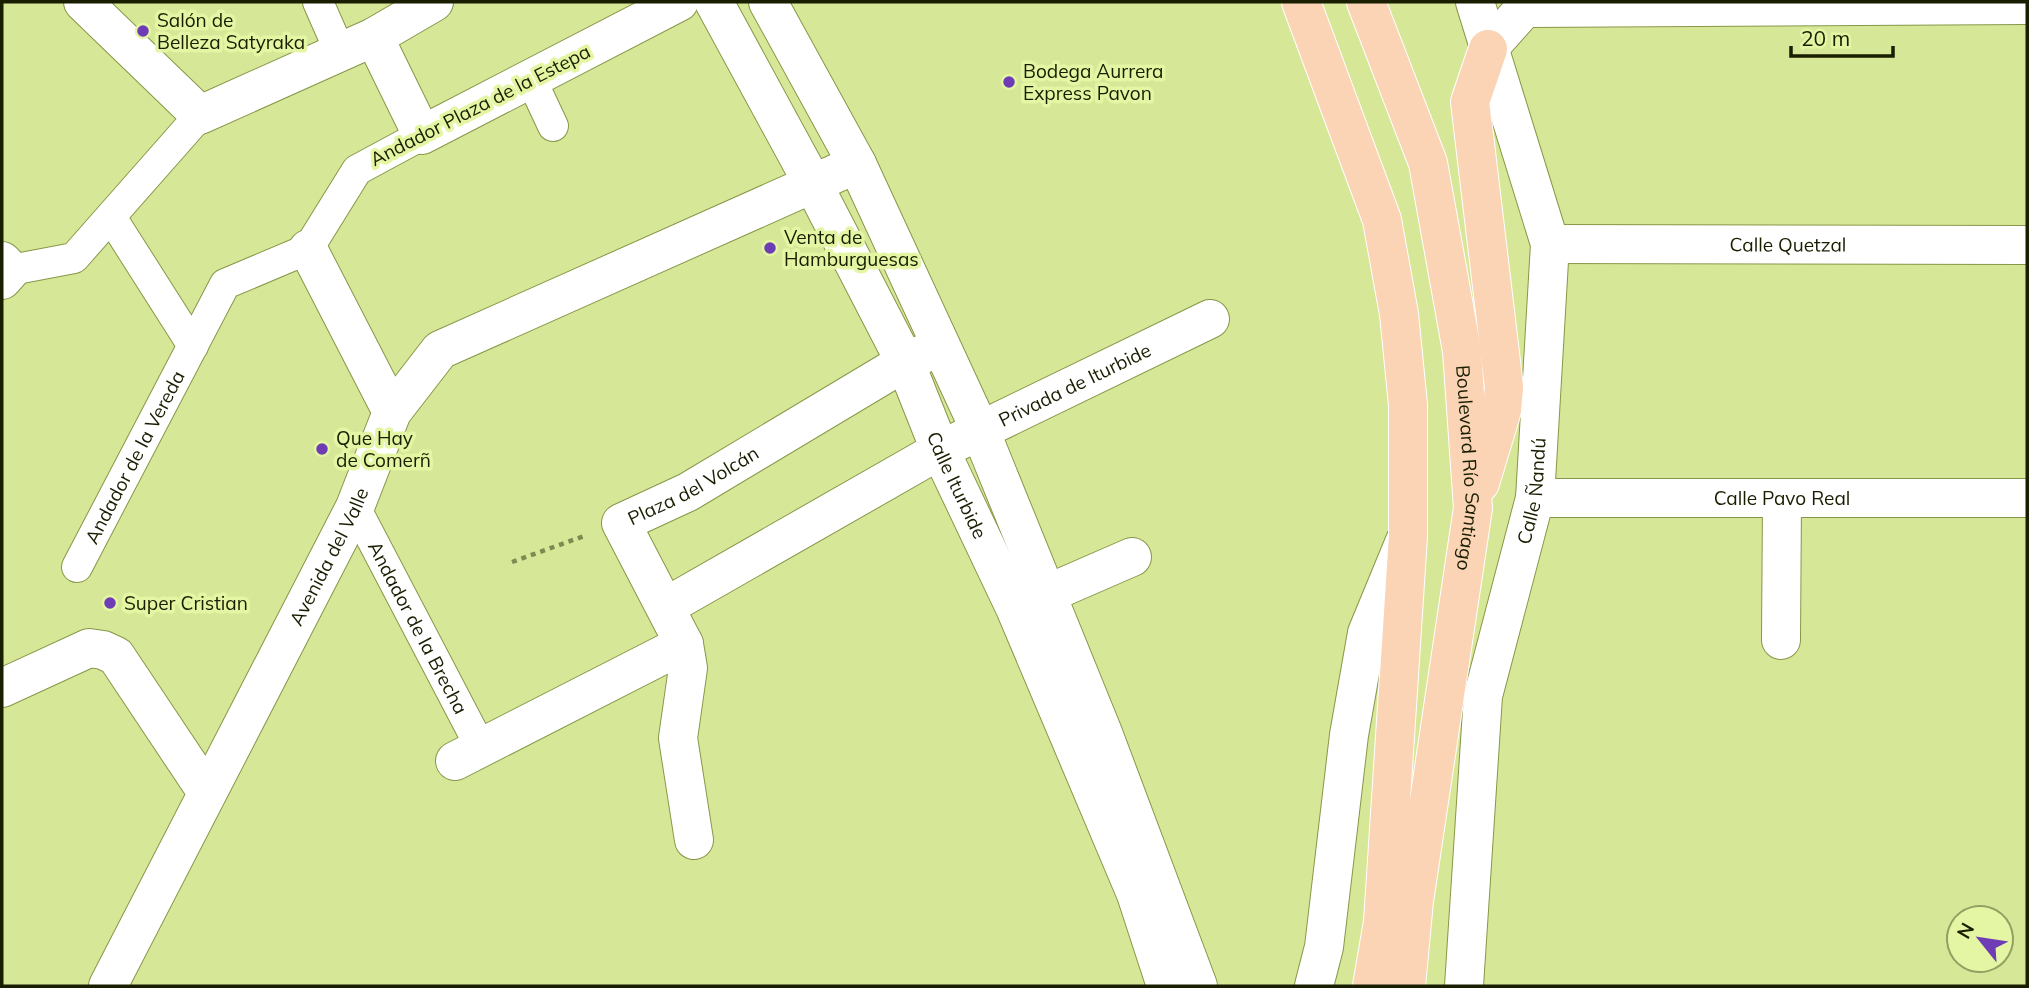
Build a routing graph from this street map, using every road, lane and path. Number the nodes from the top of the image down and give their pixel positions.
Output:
1 (83, 2) edge
2 (318, 2) edge
3 (434, 2) edge
4 (679, 2) edge
5 (714, 2) edge
6 (768, 2) edge
7 (1301, 2) edge
8 (1366, 2) edge
9 (1475, 2) edge
10 (2027, 5) edge
11 (357, 44) junction
12 (1488, 49) junction
13 (531, 79) junction
14 (200, 115) junction
15 (553, 126) dead end
16 (422, 135) junction
17 (857, 164) junction
18 (813, 184) junction
19 (111, 217) junction
20 (1550, 244) junction
21 (2027, 245) edge
22 (308, 249) junction
23 (5, 270) edge
24 (1210, 319) dead end
25 (193, 346) junction
26 (939, 347) junction
27 (905, 362) junction
28 (392, 412) junction
29 (980, 430) junction
30 (940, 450) junction
31 (1535, 498) junction
32 (2027, 498) edge
33 (1782, 500) junction
34 (355, 507) junction
35 (1473, 508) junction
36 (621, 523) junction
37 (1408, 536) junction
38 (1132, 557) dead end
39 (512, 562) dead end
40 (77, 567) dead end
41 (1031, 601) junction
42 (667, 606) junction
43 (1781, 639) dead end
44 (684, 644) junction
45 (2, 688) edge
46 (468, 754) joint
47 (206, 791) junction
48 (694, 840) dead end
49 (1467, 931) junction
50 (108, 986) edge
51 (1186, 986) edge
52 (1314, 986) edge
53 (1371, 986) edge
54 (1406, 986) edge
55 (1464, 986) edge
56 (1483, 986) edge

1 - 14 street
2 - 11 street
3 - 11 street
4 - 13 street, Andador Plaza de la Estepa
5 - 18 street, Calle Iturbide
6 - 17 street, Calle Iturbide
7 - 37 main road
8 - 35 main road, Boulevard Río Santiago
9 - 12 street, Calle Ñandú
10 - 12 street
11 - 14 street
11 - 16 street
12 - 20 street, Calle Ñandú
12 - 35 main road
13 - 15 street
13 - 16 street, Andador Plaza de la Estepa
14 - 19 street
16 - 22 street, Andador Plaza de la Estepa
17 - 18 street, Avenida del Valle
17 - 26 street, Calle Iturbide
18 - 27 street, Calle Iturbide
18 - 28 street, Avenida del Valle
19 - 23 street
19 - 25 street
20 - 21 street, Calle Quetzal
20 - 31 street, Calle Ñandú
22 - 25 street
22 - 28 street
24 - 29 street, Privada de Iturbide
25 - 40 street, Andador de la Vereda
26 - 27 street, Plaza del Volcán
26 - 29 street, Calle Iturbide
27 - 30 street, Calle Iturbide
27 - 36 street, Plaza del Volcán
28 - 34 street, Avenida del Valle
29 - 30 street, Privada de Iturbide
29 - 41 street, Calle Iturbide
30 - 41 street, Calle Iturbide
30 - 42 street
31 - 33 street, Calle Pavo Real
31 - 49 street, Calle Ñandú
32 - 33 street, Calle Pavo Real
33 - 43 street
34 - 46 street, Andador de la Brecha
34 - 47 street, Avenida del Valle
35 - 54 main road, Boulevard Río Santiago
36 - 39 path
36 - 42 street, Plaza del Volcán
37 - 52 street
37 - 53 main road
38 - 41 street
41 - 51 street, Calle Iturbide
42 - 44 street, Plaza del Volcán
44 - 46 street
44 - 48 street, Plaza del Volcán
45 - 47 street
47 - 50 street, Avenida del Valle
49 - 55 street, Calle Ñandú
49 - 56 street

